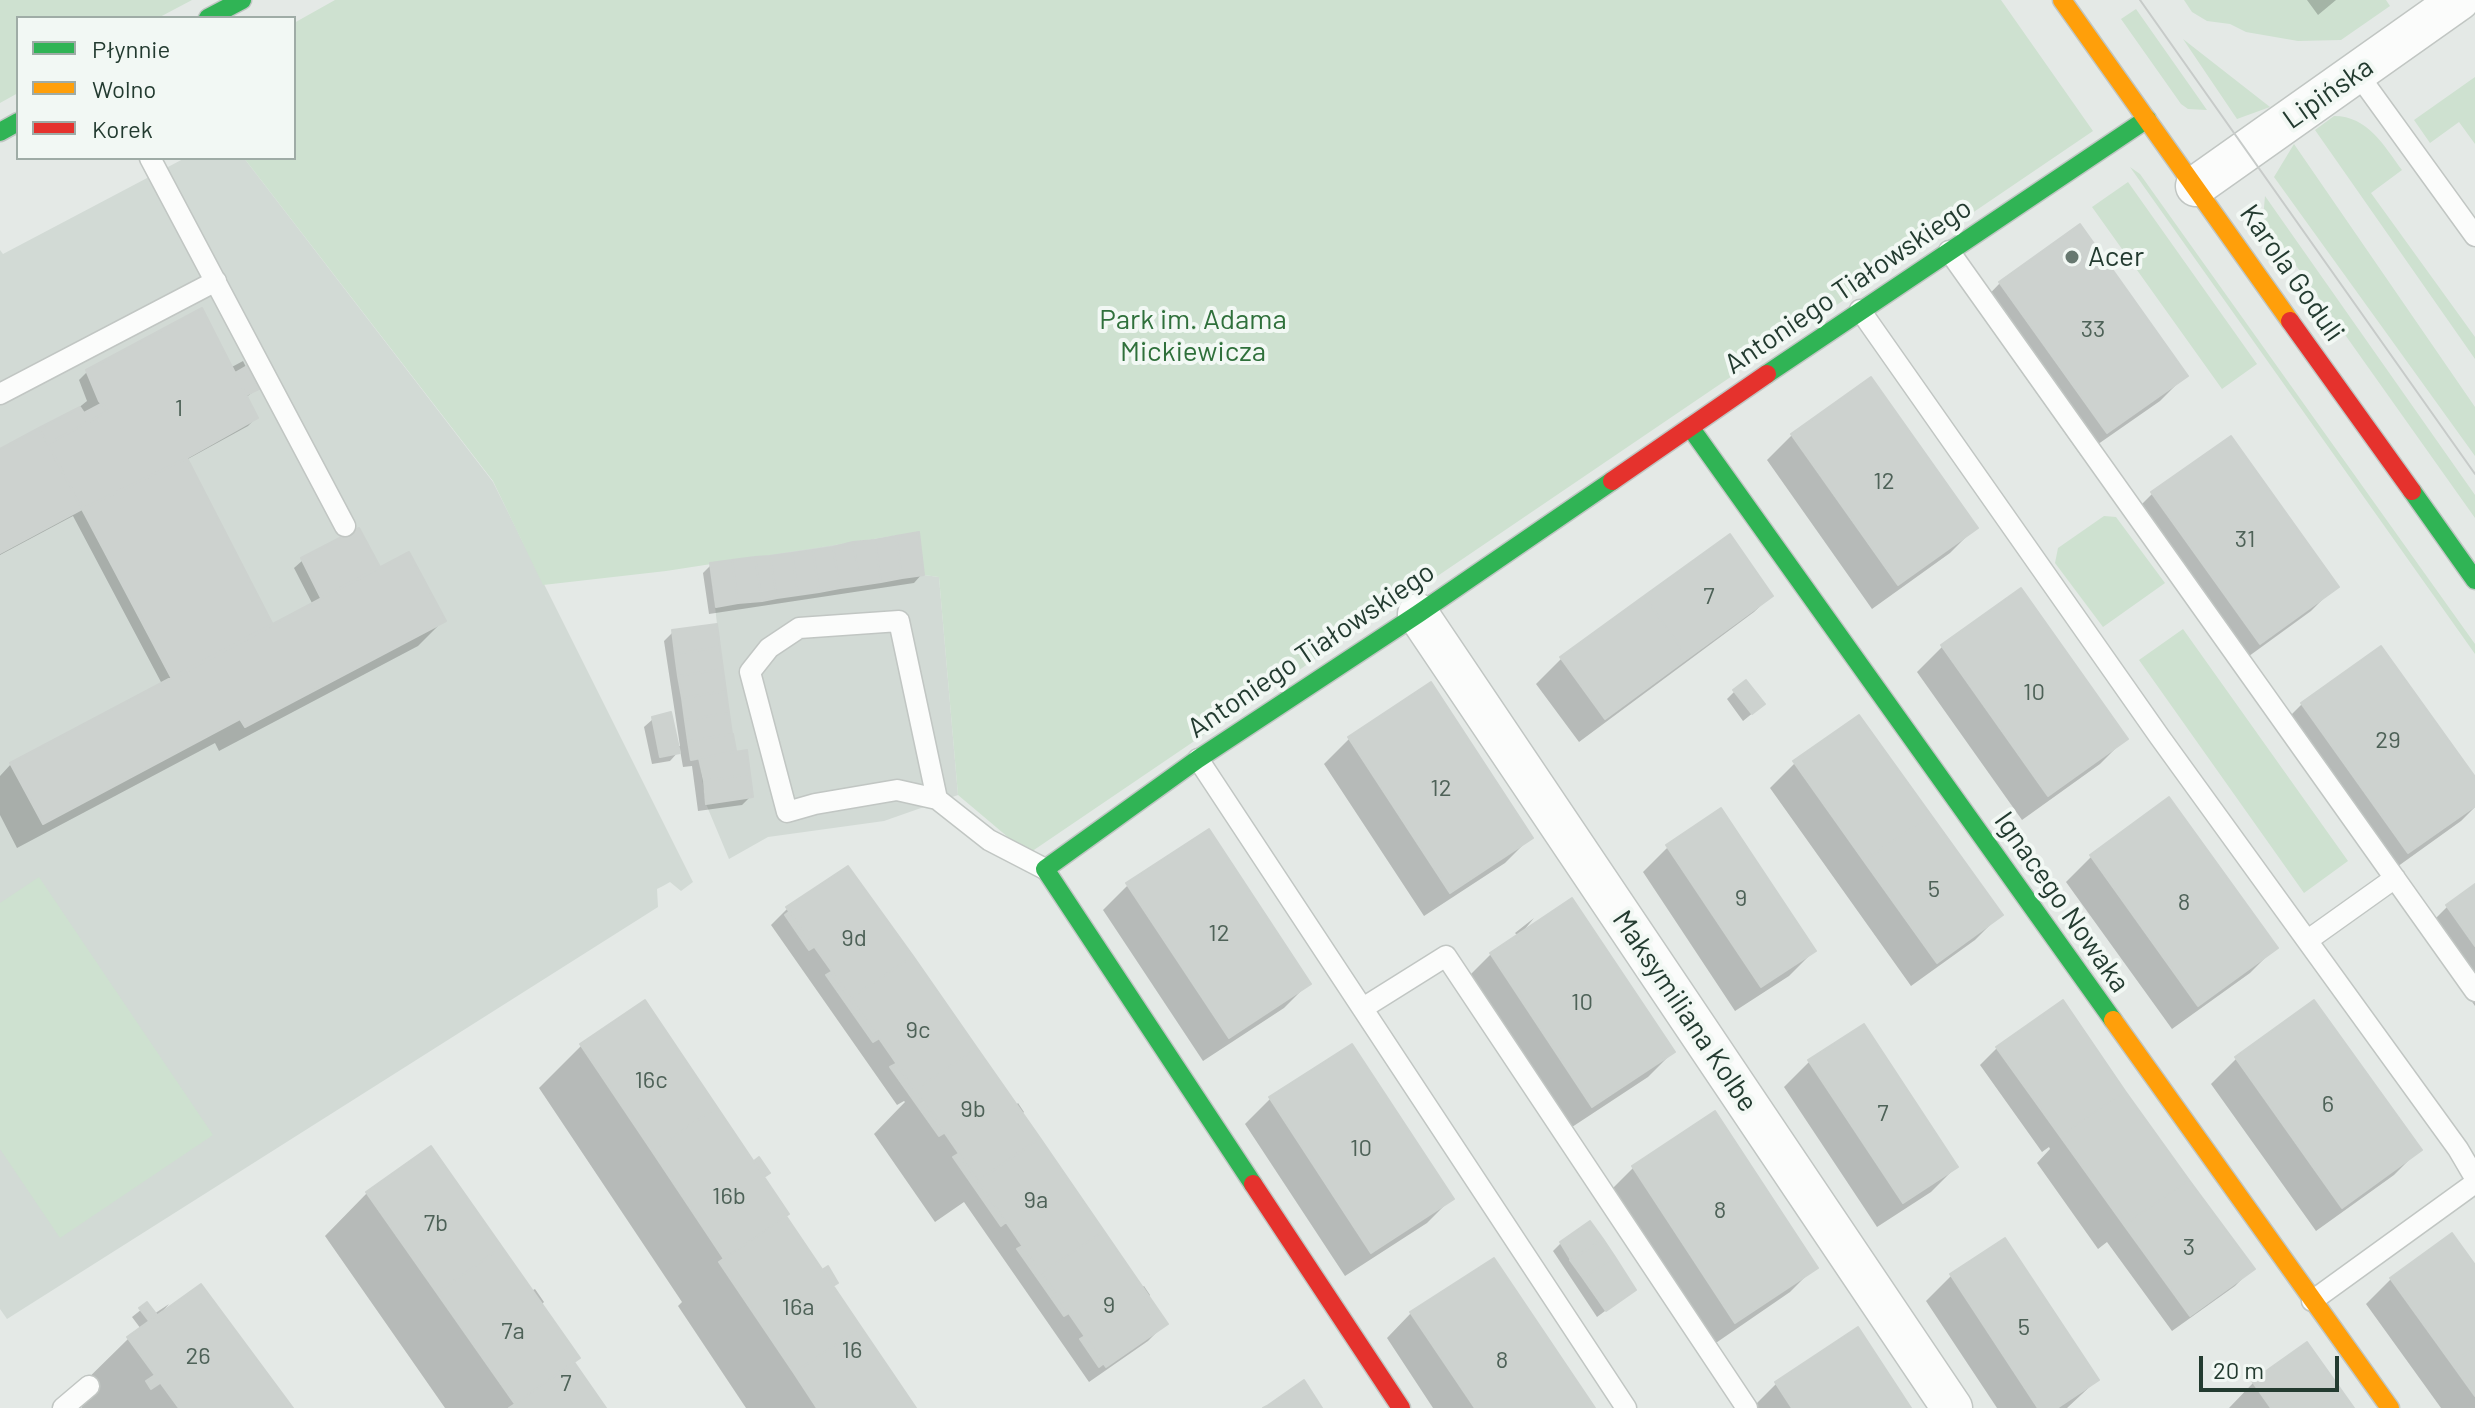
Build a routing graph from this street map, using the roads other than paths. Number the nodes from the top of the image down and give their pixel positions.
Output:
1 (242, 0) edge
2 (2062, 0) edge
3 (2449, 3) edge
4 (212, 16) edge
5 (2357, 73) junction
6 (2147, 119) junction
7 (151, 160) edge
8 (2196, 186) junction
9 (2475, 236) edge
10 (1949, 251) junction
11 (216, 281) junction
12 (1860, 310) junction
13 (0, 394) edge
14 (1690, 427) junction
15 (345, 526) dead end
16 (2475, 580) edge
17 (1418, 614) junction
18 (1198, 759) junction
19 (937, 799) junction
20 (1045, 869) junction
21 (2395, 878) junction
22 (2308, 940) junction
23 (2475, 991) edge
24 (1363, 1008) junction
25 (2475, 1181) edge
26 (2312, 1301) junction
27 (89, 1386) dead end
28 (63, 1408) edge
29 (1401, 1408) edge
30 (1626, 1408) edge
31 (1747, 1408) edge
32 (1952, 1408) edge
33 (2390, 1408) edge

1 - 4 street
2 - 6 street, Karola Goduli
3 - 5 street, Lipińska
5 - 8 street, Lipińska
5 - 9 lane
6 - 8 street, Karola Goduli
6 - 10 street, Antoniego Tiałowskiego
7 - 11 lane
8 - 16 street, Karola Goduli
10 - 12 street, Antoniego Tiałowskiego
10 - 21 lane
11 - 13 lane
11 - 15 lane
12 - 14 street, Antoniego Tiałowskiego
12 - 22 lane
14 - 17 street, Antoniego Tiałowskiego
14 - 26 street, Ignacego Nowaka
17 - 18 street, Antoniego Tiałowskiego
17 - 32 street, Maksymiliana Kolbe
18 - 20 street, Antoniego Tiałowskiego
18 - 24 lane
19 - 19 lane
19 - 20 lane
20 - 29 street
21 - 22 lane
21 - 23 lane
22 - 25 lane
24 - 30 lane
24 - 31 lane
25 - 26 lane
26 - 33 street, Ignacego Nowaka
27 - 28 lane

